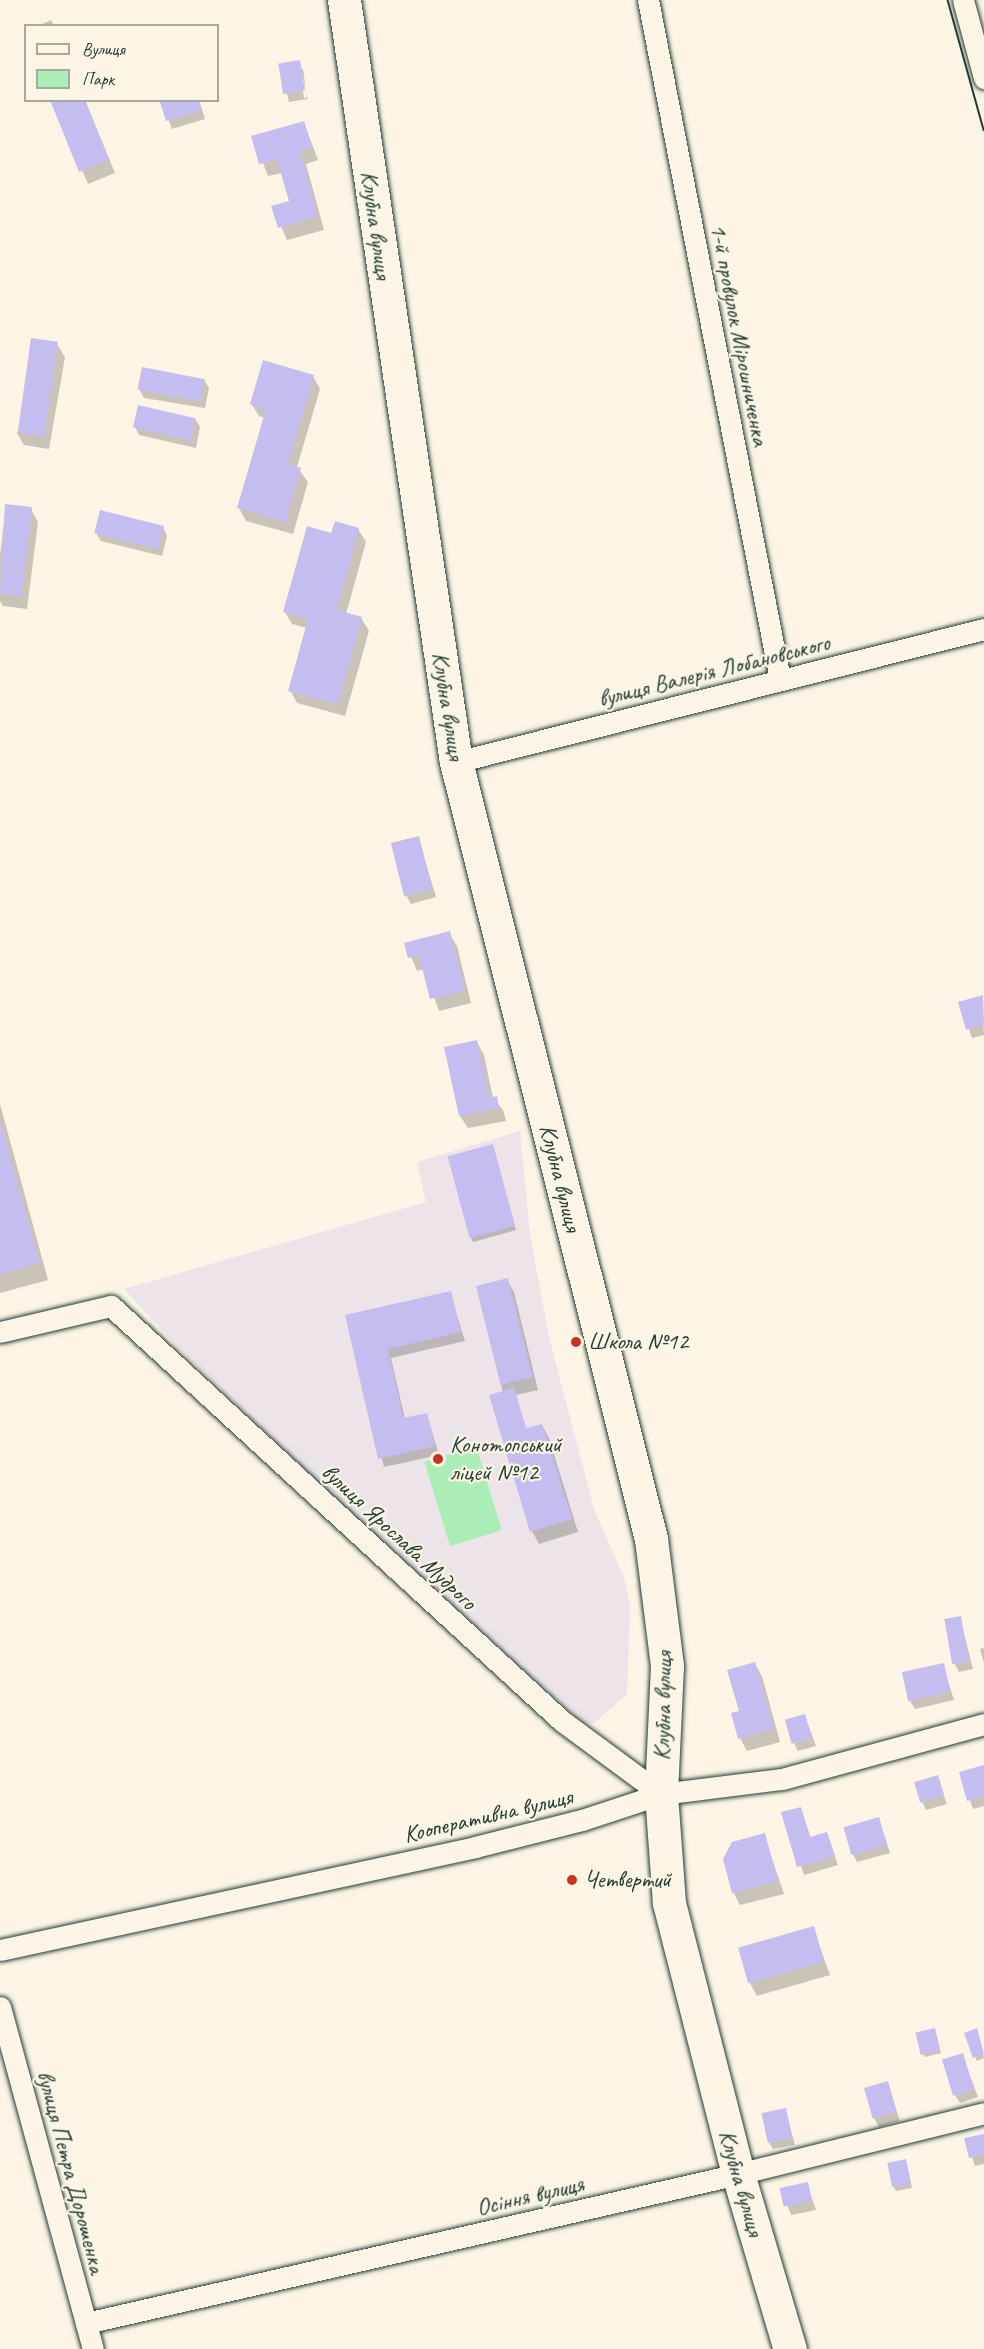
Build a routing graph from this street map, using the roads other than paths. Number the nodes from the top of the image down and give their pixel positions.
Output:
1 (344, 0) edge
2 (648, 0) edge
3 (963, 0) edge
4 (984, 78) edge
5 (984, 629) edge
6 (780, 680) junction
7 (456, 762) junction
8 (0, 1332) edge
9 (984, 1724) edge
10 (661, 1794) junction
11 (0, 1950) edge
12 (0, 2007) edge
13 (984, 2113) edge
14 (738, 2174) junction
15 (86, 2323) junction
16 (93, 2349) edge
17 (790, 2349) edge

1 - 7 main road, Клубна вулиця
2 - 6 street, 1-й провулок Мірошниченка
3 - 4 street
5 - 6 street, вулиця Валерія Лобановського
6 - 7 street, вулиця Валерія Лобановського
7 - 10 main road, Клубна вулиця
8 - 10 street, вулиця Ярослава Мудрого
9 - 10 street, Кооперативна вулиця
10 - 11 street, Кооперативна вулиця
10 - 14 main road, Клубна вулиця
12 - 15 street, вулиця Петра Дорошенка
13 - 14 street, Осіння вулиця
14 - 15 street, Осіння вулиця
14 - 17 main road, Клубна вулиця
15 - 16 street, вулиця Петра Дорошенка

